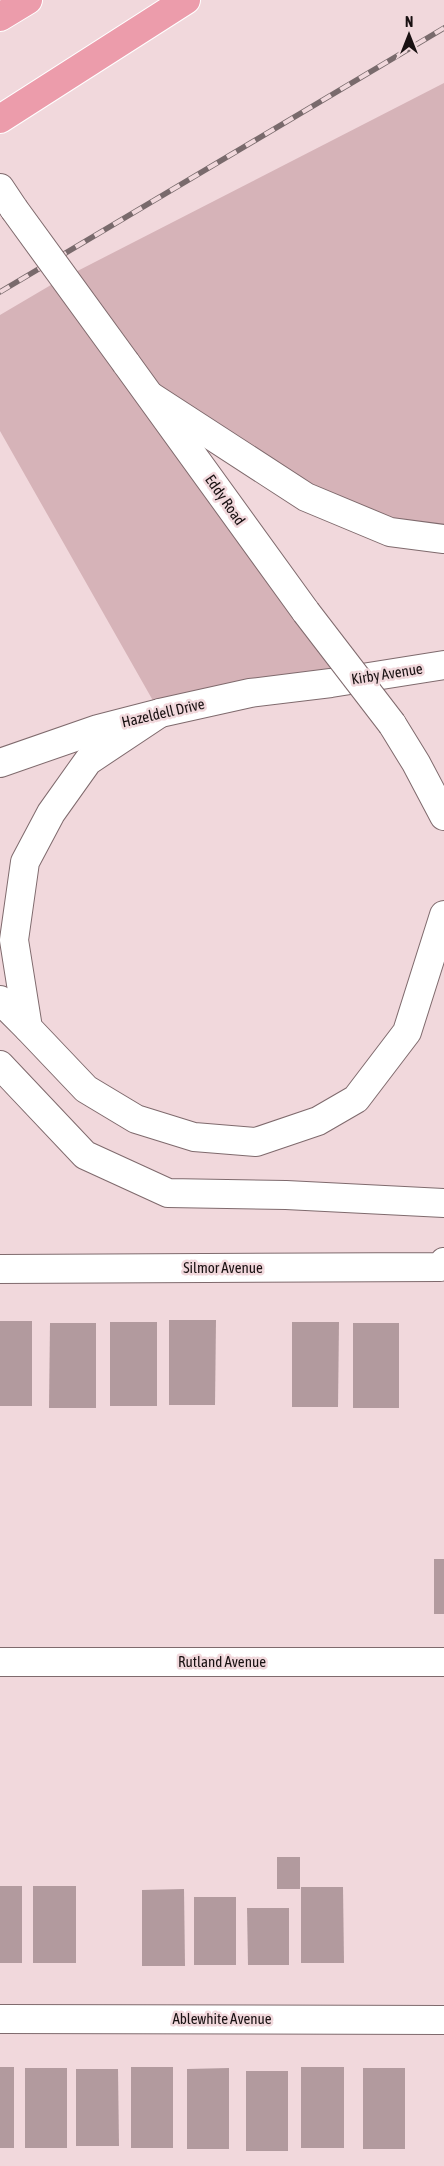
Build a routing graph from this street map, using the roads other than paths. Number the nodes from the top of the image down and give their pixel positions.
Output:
1 (28, 0) edge
2 (186, 0) edge
3 (0, 18) edge
4 (0, 119) edge
5 (7, 198) edge
6 (152, 397) junction
7 (444, 539) edge
8 (444, 665) edge
9 (331, 683) joint
10 (160, 713) junction
11 (0, 763) edge
12 (444, 816) edge
13 (444, 915) edge
14 (0, 1000) edge
15 (28, 1028) junction
16 (0, 1066) edge
17 (444, 1203) edge
18 (444, 1262) edge
19 (0, 1269) edge
20 (0, 1662) edge
21 (444, 1662) edge
22 (0, 2019) edge
23 (444, 2020) edge

1 - 3 highway
2 - 4 highway
5 - 6 street, Eddy Road, bridge
6 - 7 street
6 - 12 street, Eddy Road, bridge
8 - 9 street, Kirby Avenue
9 - 10 street, Hazeldell Drive
10 - 11 street, Hazeldell Drive
10 - 15 street
13 - 15 street
14 - 15 street
16 - 17 street
18 - 19 street, Silmor Avenue
20 - 21 street, Rutland Avenue
22 - 23 street, Ablewhite Avenue

